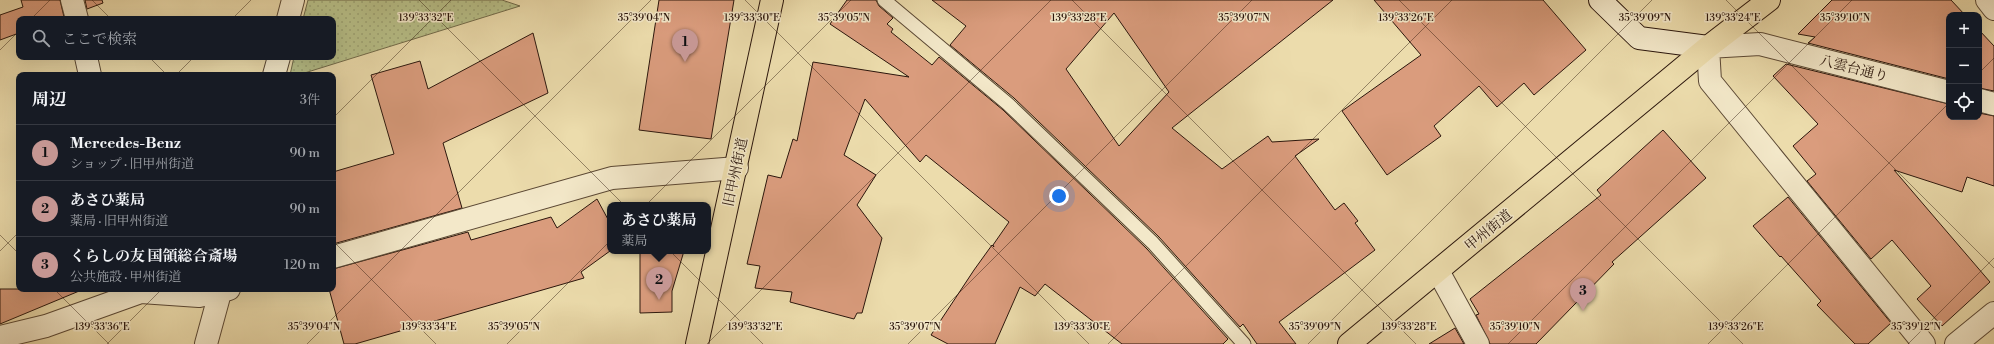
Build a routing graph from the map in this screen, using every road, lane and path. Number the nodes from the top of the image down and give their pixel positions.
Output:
1 (72, 0) edge
2 (293, 0) edge
3 (772, 0) edge
4 (884, 0) edge
5 (1600, 0) edge
6 (1987, 0) edge
7 (1763, 5) edge
8 (1994, 9) edge
9 (76, 16) edge
10 (289, 16) edge
11 (1708, 48) junction
12 (87, 60) edge
13 (278, 60) edge
14 (89, 72) edge
15 (275, 72) edge
16 (1946, 91) edge
17 (1982, 101) edge
18 (1994, 104) edge
19 (736, 168) junction
20 (336, 256) edge
21 (1438, 272) junction
22 (136, 292) edge
23 (160, 292) edge
24 (215, 292) edge
25 (222, 292) edge
26 (1994, 313) edge
27 (0, 337) edge
28 (206, 344) edge
29 (697, 344) edge
30 (1244, 344) edge
31 (1349, 344) edge
32 (1478, 344) edge
33 (1924, 344) edge
34 (1956, 344) edge

1 - 9 street
2 - 10 street
3 - 19 main road, 旧甲州街道
4 - 30 lane
5 - 11 street, 八雲台通り
6 - 8 street
7 - 11 main road, 甲州街道
11 - 16 street, 八雲台通り
11 - 21 main road, 甲州街道
11 - 33 street
12 - 14 street
13 - 15 street
17 - 18 street
19 - 20 street
19 - 29 main road, 旧甲州街道
21 - 31 main road, 甲州街道
21 - 32 street
22 - 27 street
23 - 24 street
25 - 28 street
26 - 34 street

